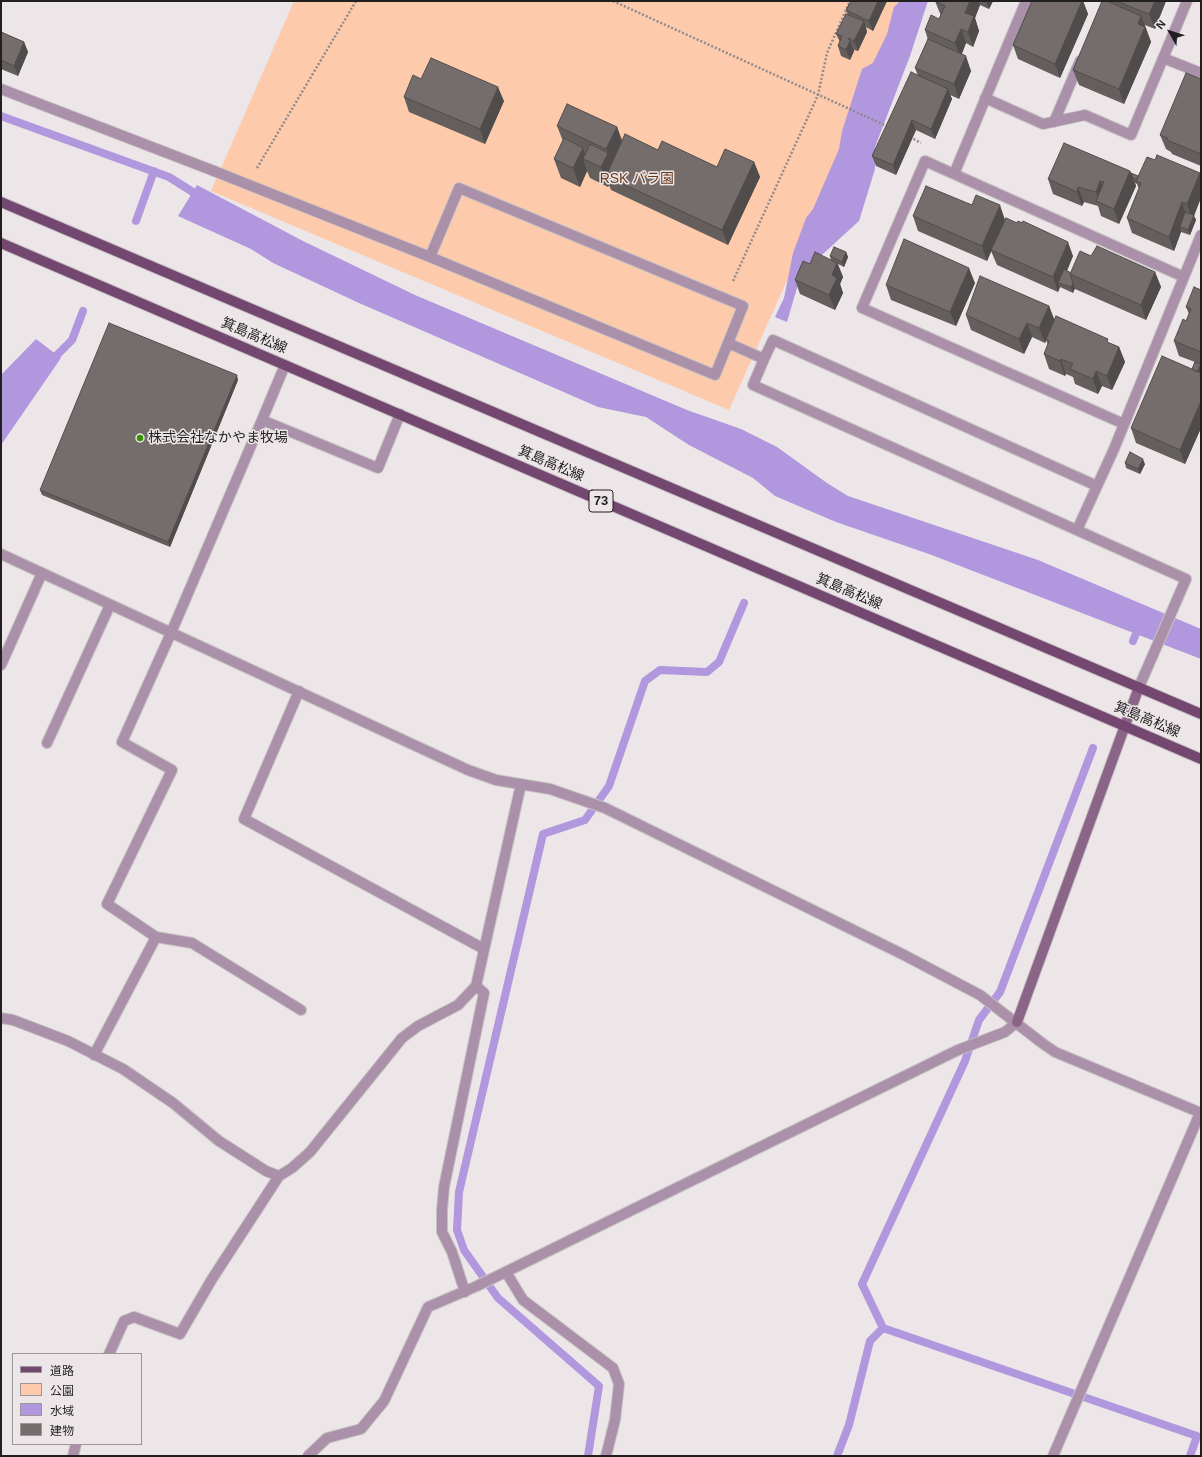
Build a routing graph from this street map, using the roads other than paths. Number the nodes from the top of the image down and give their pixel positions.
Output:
1 (1026, 1) edge
2 (1187, 1) edge
3 (1084, 51) edge
4 (1163, 58) junction
5 (1201, 73) edge
6 (1, 89) edge
7 (985, 98) junction
8 (1054, 122) junction
9 (954, 174) junction
10 (1, 202) edge
11 (1201, 236) edge
12 (1, 243) edge
13 (430, 257) junction
14 (1184, 277) junction
15 (728, 343) junction
16 (755, 355) junction
17 (285, 365) junction
18 (400, 414) junction
19 (262, 420) junction
20 (1124, 424) junction
21 (1097, 486) junction
22 (1077, 530) junction
23 (1, 554) edge
24 (42, 573) junction
25 (110, 605) junction
26 (171, 633) junction
27 (1, 665) edge
28 (1139, 687) junction
29 (299, 692) junction
30 (1201, 714) edge
31 (1124, 726) junction
32 (47, 743) dead end
33 (1201, 759) edge
34 (521, 784) junction
35 (156, 937) junction
36 (484, 949) junction
37 (476, 986) junction
38 (301, 1010) dead end
39 (1, 1018) edge
40 (1017, 1022) junction
41 (94, 1055) junction
42 (1200, 1113) edge
43 (278, 1176) junction
44 (506, 1272) junction
45 (465, 1292) junction
46 (109, 1353) edge
47 (76, 1445) edge
48 (73, 1456) edge
49 (308, 1456) edge
50 (606, 1456) edge
51 (1053, 1456) edge

1 - 7 street
2 - 4 street
3 - 8 street
4 - 5 street
4 - 8 street
6 - 13 street
7 - 8 street
7 - 9 street
9 - 14 street
9 - 20 street
10 - 28 main road, 箕島高松線
11 - 14 street
12 - 17 main road, 箕島高松線 / 73
13 - 15 street
13 - 15 street
14 - 20 street
15 - 16 street
16 - 21 street
16 - 22 street
17 - 18 main road, 箕島高松線 / 73
17 - 19 street
18 - 19 street
18 - 31 main road, 箕島高松線 / 73
19 - 26 street
20 - 21 street
21 - 22 street
22 - 28 street
23 - 24 street
24 - 25 street
24 - 27 street
25 - 26 street
25 - 32 street
26 - 29 street
26 - 35 street
28 - 30 main road, 箕島高松線
28 - 31 street
29 - 34 street
29 - 36 street
31 - 33 main road, 箕島高松線 / 73
31 - 40 street
34 - 36 street
34 - 40 street
35 - 38 street
35 - 41 street
36 - 37 street
37 - 43 street
37 - 45 street
39 - 41 street
40 - 42 street
40 - 44 street
41 - 43 street
42 - 51 street
43 - 46 street
44 - 45 street
44 - 50 street
45 - 49 street
47 - 48 street

